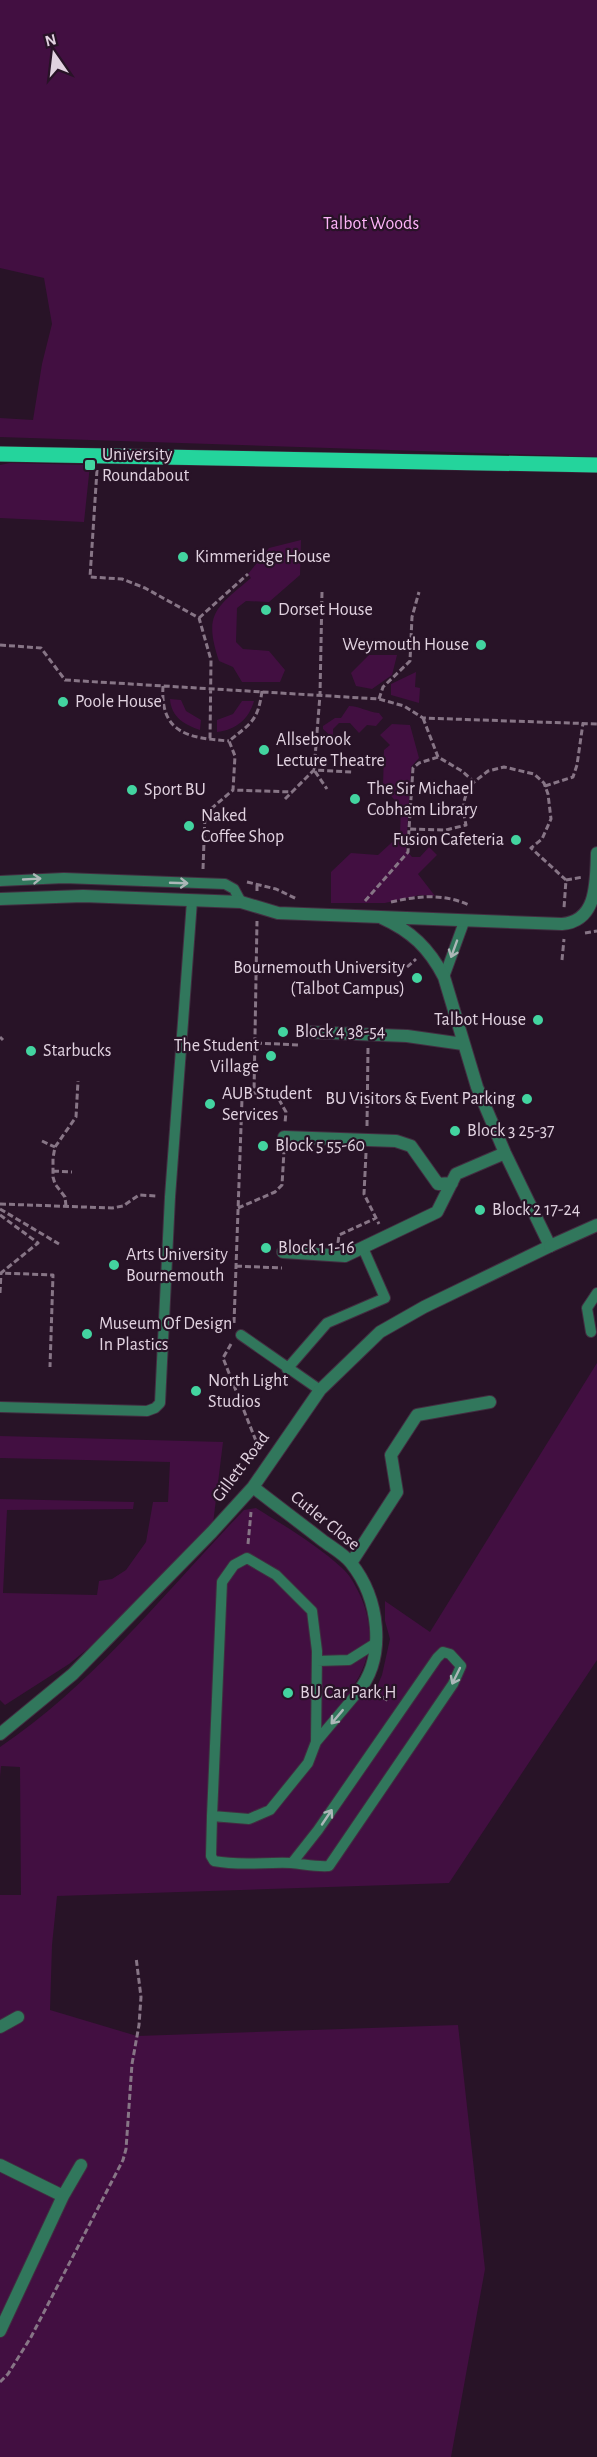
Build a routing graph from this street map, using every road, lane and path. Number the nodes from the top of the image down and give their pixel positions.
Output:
1 (0, 454) edge
2 (94, 456) junction
3 (597, 465) edge
4 (248, 574) dead end
5 (322, 592) dead end
6 (419, 592) dead end
7 (199, 618) junction
8 (0, 645) edge
9 (163, 686) junction
10 (212, 688) junction
11 (262, 691) junction
12 (320, 695) junction
13 (379, 699) junction
14 (423, 718) junction
15 (583, 723) junction
16 (597, 724) edge
17 (210, 740) junction
18 (229, 741) junction
19 (438, 757) junction
20 (314, 770) junction
21 (351, 772) dead end
22 (474, 782) junction
23 (545, 786) junction
24 (327, 789) dead end
25 (233, 790) junction
26 (292, 792) junction
27 (285, 799) dead end
28 (409, 829) junction
29 (597, 853) edge
30 (211, 873) dead end
31 (239, 879) dead end
32 (0, 880) edge
33 (0, 898) edge
34 (192, 901) junction
35 (302, 901) dead end
36 (242, 902) junction
37 (374, 903) dead end
38 (385, 903) dead end
39 (472, 906) dead end
40 (258, 908) junction
41 (564, 912) dead end
42 (382, 918) junction
43 (464, 922) junction
44 (570, 934) dead end
45 (562, 960) dead end
46 (444, 977) junction
47 (306, 1032) joint
48 (368, 1034) junction
49 (256, 1043) junction
50 (463, 1044) junction
51 (78, 1081) dead end
52 (254, 1093) junction
53 (284, 1137) junction
54 (366, 1140) junction
55 (42, 1141) dead end
56 (56, 1148) junction
57 (505, 1153) junction
58 (53, 1171) junction
59 (72, 1172) dead end
60 (452, 1183) junction
61 (170, 1197) junction
62 (0, 1204) edge
63 (66, 1206) junction
64 (238, 1208) junction
65 (0, 1209) edge
66 (0, 1215) edge
67 (376, 1218) junction
68 (597, 1225) edge
69 (386, 1237) junction
70 (59, 1244) dead end
71 (550, 1246) junction
72 (363, 1248) junction
73 (283, 1252) joint
74 (337, 1255) junction
75 (236, 1266) junction
76 (1, 1273) edge
77 (0, 1282) edge
78 (0, 1293) edge
79 (597, 1293) edge
80 (591, 1332) dead end
81 (236, 1333) junction
82 (50, 1366) dead end
83 (287, 1369) junction
84 (320, 1390) junction
85 (490, 1402) dead end
86 (0, 1407) edge
87 (267, 1466) junction
88 (253, 1487) junction
89 (247, 1558) junction
90 (351, 1563) junction
91 (376, 1643) junction
92 (317, 1661) junction
93 (361, 1688) junction
94 (401, 1710) junction
95 (1, 1730) edge
96 (316, 1742) junction
97 (212, 1816) junction
98 (292, 1863) junction
99 (136, 1957) dead end
100 (18, 2017) dead end
101 (0, 2027) edge
102 (0, 2165) edge
103 (81, 2165) dead end
104 (63, 2196) junction
105 (0, 2331) edge
106 (0, 2382) edge

1 - 2 main road
2 - 3 main road
2 - 7 path
4 - 7 path
5 - 12 path
6 - 13 path
7 - 10 path
8 - 9 path
9 - 10 path
9 - 17 path
10 - 11 path
10 - 17 path
11 - 12 path
11 - 18 path
12 - 13 path
12 - 20 path
13 - 14 path
14 - 15 path
14 - 19 path
15 - 16 path
15 - 23 path
17 - 18 path
18 - 25 path
19 - 22 path
19 - 28 path
20 - 21 path
20 - 24 path
20 - 26 path
22 - 23 path
22 - 28 path
23 - 41 path
25 - 26 path
25 - 30 path
26 - 27 path
28 - 37 path
29 - 43 street
31 - 35 path
32 -> 36 lane
33 - 34 street
34 - 36 street
34 - 61 lane
36 - 40 street
38 - 39 path
40 - 42 street
40 - 49 path
42 - 43 street
42 - 46 street
43 -> 46 lane
44 - 45 path
46 - 50 street
47 - 48 street
47 - 49 path
48 - 50 street
48 - 54 path
49 - 52 path
50 - 57 street
51 - 56 path
52 - 53 path
52 - 64 path
53 - 54 street
53 - 64 path
54 - 60 street
54 - 67 path
55 - 56 path
56 - 58 path
57 - 60 street
57 - 71 street
58 - 59 path
58 - 63 path
60 - 69 street
61 - 63 path
61 - 86 lane
62 - 63 path
64 - 75 path
65 - 70 path
66 - 76 path
67 - 69 path
67 - 74 path
68 - 71 street, Gillett Road
69 - 72 street
71 - 84 street, Gillett Road
72 - 74 street
72 - 83 lane
73 - 74 street
73 - 75 path
75 - 81 path
76 - 77 path
76 - 82 path
77 - 78 path
79 - 80 lane
81 - 83 lane
81 - 87 path
83 - 84 lane
84 - 87 street, Gillett Road
85 - 90 street
87 - 88 street, Gillett Road
88 - 89 path
88 - 90 street, Cutler Close
88 - 95 street, Gillett Road
89 - 92 lane
89 - 97 lane
90 - 91 street, Cutler Close
91 - 92 lane
91 - 93 street, Cutler Close
92 - 96 lane
93 - 94 path
93 -> 96 lane
98 -> 94 lane
94 -> 98 lane
96 - 97 lane
97 - 98 lane
99 - 106 path
100 - 101 street
102 - 104 street
103 - 104 street
104 - 105 street

